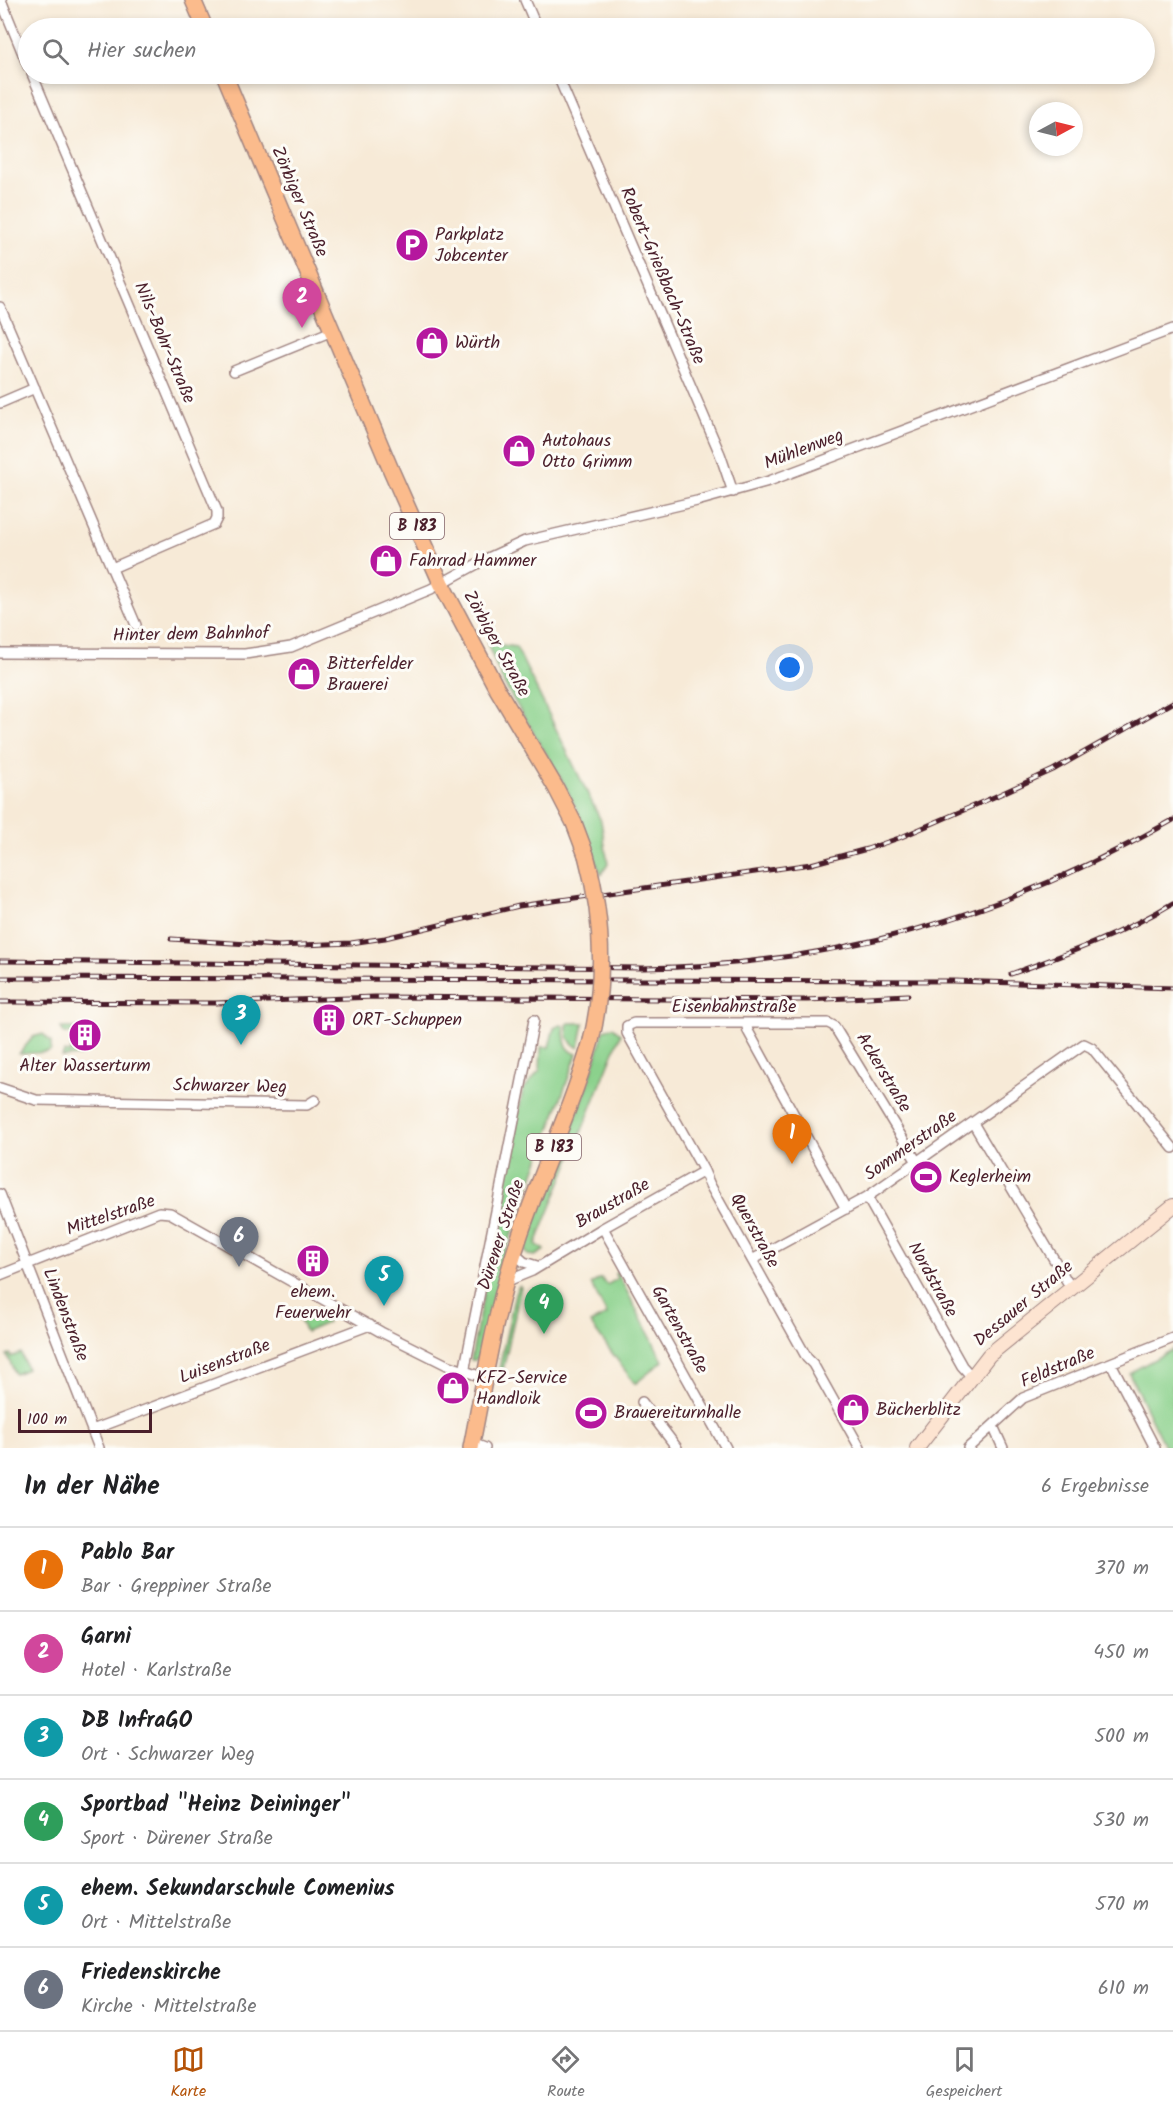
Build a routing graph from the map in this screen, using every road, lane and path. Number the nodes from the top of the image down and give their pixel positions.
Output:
1 (1, 0) edge
2 (193, 0) edge
3 (525, 0) edge
4 (201, 18) edge
5 (533, 18) edge
6 (18, 42) edge
7 (36, 84) edge
8 (228, 84) edge
9 (561, 84) edge
10 (0, 307) edge
11 (1173, 329) edge
12 (332, 331) junction
13 (234, 371) dead end
14 (34, 388) junction
15 (0, 403) edge
16 (733, 492) junction
17 (112, 568) junction
18 (441, 583) junction
19 (136, 625) dead end
20 (0, 653) edge
21 (534, 1020) dead end
22 (746, 1023) junction
23 (627, 1026) joint
24 (839, 1031) joint
25 (591, 1041) joint
26 (0, 1088) edge
27 (315, 1100) dead end
28 (973, 1123) junction
29 (1173, 1148) edge
30 (917, 1162) junction
31 (705, 1171) junction
32 (0, 1194) edge
33 (867, 1197) junction
34 (1173, 1206) edge
35 (846, 1209) junction
36 (603, 1228) junction
37 (514, 1253) junction
38 (752, 1260) junction
39 (28, 1265) junction
40 (537, 1266) junction
41 (0, 1275) edge
42 (505, 1282) junction
43 (1071, 1288) junction
44 (370, 1325) junction
45 (1173, 1338) edge
46 (1111, 1363) junction
47 (464, 1372) junction
48 (971, 1376) junction
49 (485, 1378) junction
50 (642, 1402) dead end
51 (993, 1426) junction
52 (92, 1430) junction
53 (476, 1446) edge
54 (99, 1448) edge
55 (677, 1448) edge
56 (726, 1448) edge
57 (860, 1448) edge
58 (917, 1448) edge
59 (968, 1448) edge
60 (1003, 1448) edge
61 (1155, 1448) edge

1 - 6 street
2 - 4 main road
3 - 5 street
7 - 17 street, Nils-Bohr-Straße
8 - 12 main road, Zörbiger Straße / B 183
9 - 16 street, Robert-Grießbach-Straße
10 - 14 street
11 - 16 street, Mühlenweg
12 - 13 street
12 - 18 main road, Zörbiger Straße / B 183
14 - 15 street
14 - 17 street
16 - 18 street, Mühlenweg
17 - 19 street
18 - 20 street, Hinter dem Bahnhof
18 - 25 main road, Zörbiger Straße / B 183, bridge
21 - 47 street, Dürener Straße
22 - 23 street, Eisenbahnstraße
22 - 24 street, Eisenbahnstraße
22 - 35 street
23 - 31 street, Querstraße
24 - 30 street, Ackerstraße
25 - 37 main road, Dürener Straße / B 183
26 - 27 street, Schwarzer Weg
28 - 29 street, Sommerstraße
28 - 30 street, Sommerstraße
28 - 43 street
30 - 33 street, Sommerstraße
31 - 36 street, Braustraße
31 - 38 street, Querstraße
32 - 39 street, Lindenstraße
33 - 35 street, Sommerstraße
33 - 48 street, Nordstraße
34 - 43 street, Dessauer Straße
35 - 38 street, Sommerstraße
36 - 40 street, Braustraße
36 - 56 street, Gartenstraße
37 - 40 street
37 - 42 main road, Dürener Straße / B 183
38 - 57 street, Querstraße
39 - 41 street, Mittelstraße
39 - 44 street, Mittelstraße
39 - 52 street, Lindenstraße
40 - 42 street, Braustraße
42 - 49 main road, Dürener Straße / B 183
43 - 48 street, Dessauer Straße
44 - 47 street, Mittelstraße
44 - 52 street, Luisenstraße
45 - 46 street, Feldstraße
46 - 51 street, Feldstraße
46 - 61 street
47 - 49 street, Mittelstraße
48 - 58 street, Dessauer Straße
49 - 53 main road, Dürener Straße / B 183
50 - 55 street
51 - 59 street, Feldstraße
51 - 60 street
52 - 54 street, Lindenstraße

